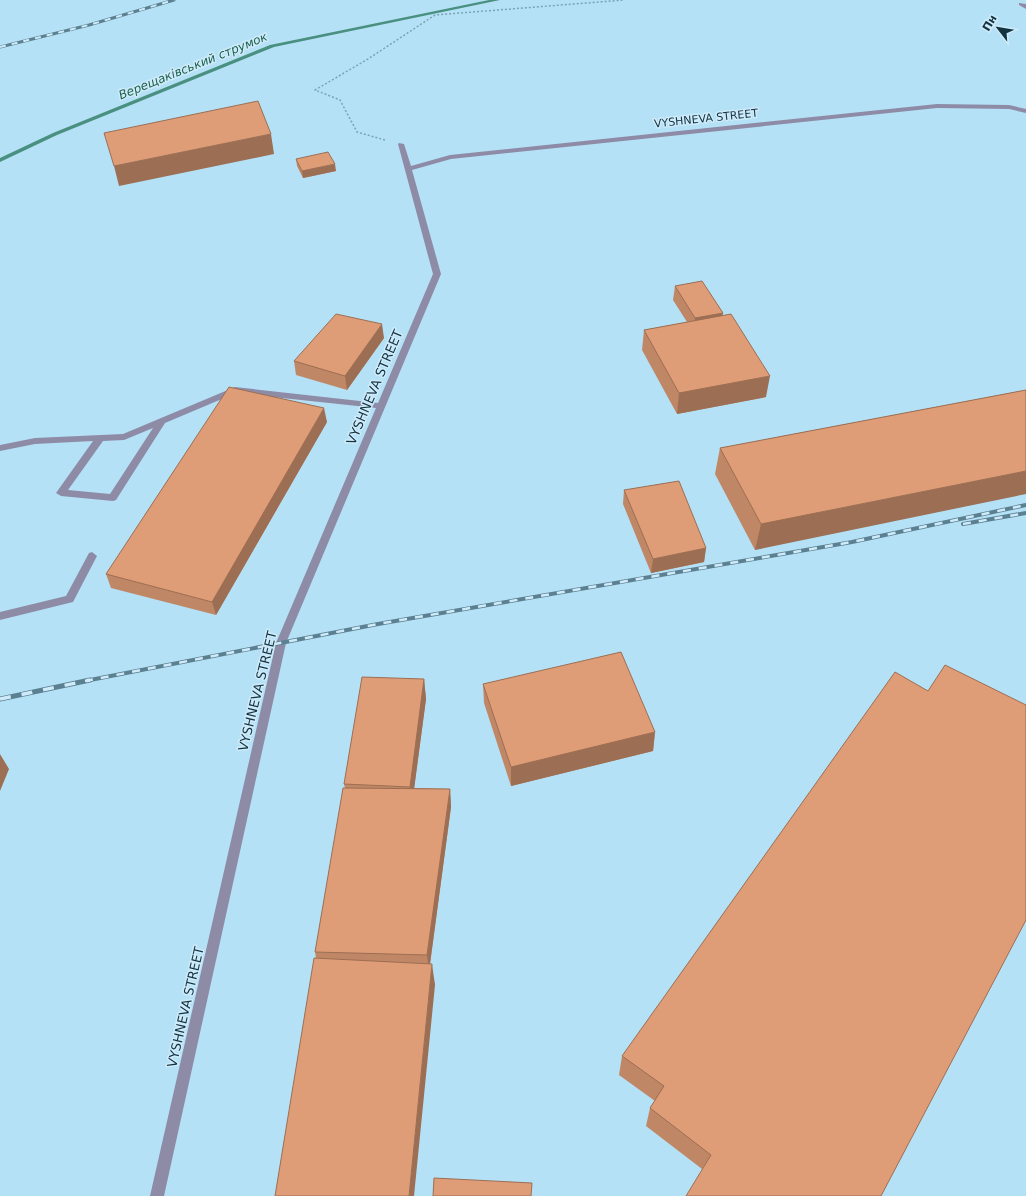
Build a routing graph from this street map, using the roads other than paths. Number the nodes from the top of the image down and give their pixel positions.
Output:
1 (1026, 103) edge
2 (1009, 107) junction
3 (1026, 111) edge
4 (401, 144) road end
5 (408, 168) junction
6 (381, 406) junction
7 (162, 421) junction
8 (100, 438) junction
9 (0, 448) edge
10 (92, 556) dead end
11 (0, 616) edge
12 (157, 1196) edge

1 - 2 street, VYSHNEVA STREET
2 - 3 street, VYSHNEVA STREET
2 - 5 street, VYSHNEVA STREET
4 - 5 street, VYSHNEVA STREET
5 - 6 street, VYSHNEVA STREET
6 - 7 street
6 - 12 street, VYSHNEVA STREET
7 - 8 street
7 - 8 street
8 - 9 street
10 - 11 street

